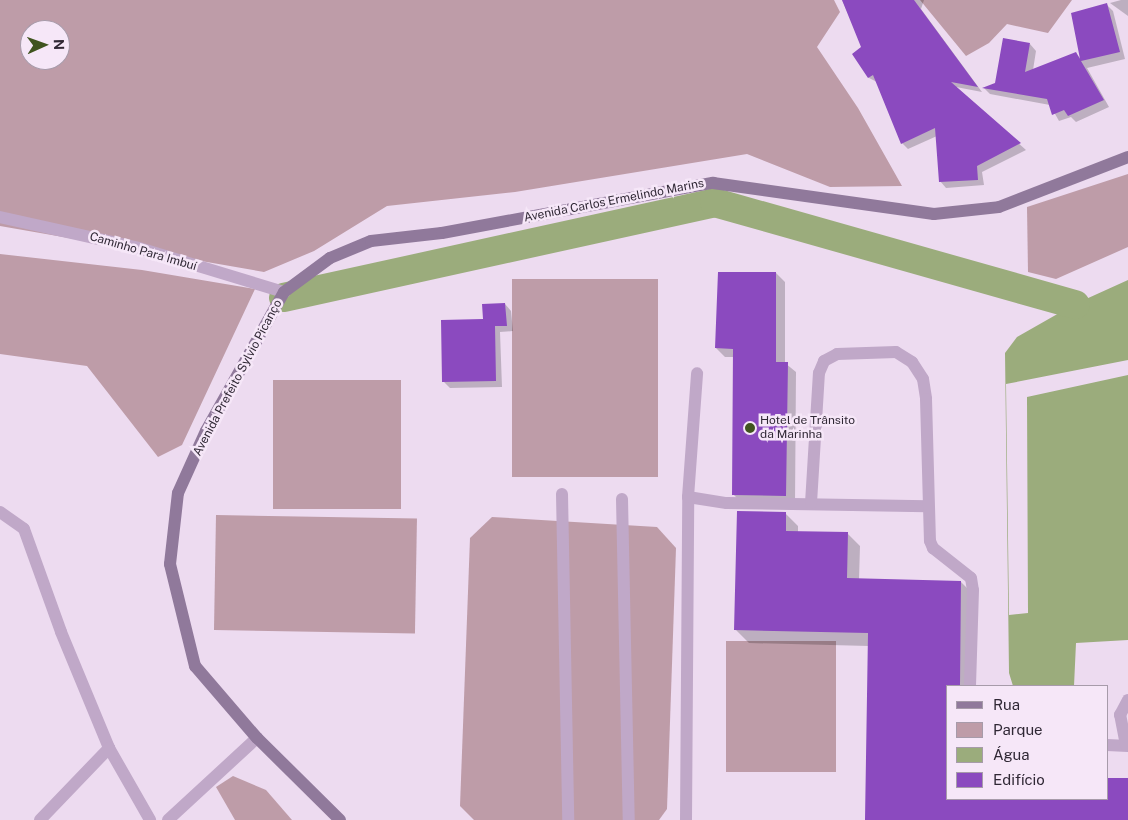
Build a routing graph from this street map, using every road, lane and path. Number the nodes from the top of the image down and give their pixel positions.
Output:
1 (1128, 157) edge
2 (0, 217) edge
3 (284, 292) junction
4 (697, 374) dead end
5 (562, 494) dead end
6 (688, 497) junction
7 (622, 499) dead end
8 (812, 503) junction
9 (927, 506) junction
10 (0, 512) edge
11 (970, 685) edge
12 (1128, 700) edge
13 (257, 738) junction
14 (1108, 745) edge
15 (1127, 746) edge
16 (108, 748) junction
17 (40, 820) edge
18 (150, 820) edge
19 (168, 820) edge
20 (340, 820) edge
21 (568, 820) edge
22 (629, 820) edge
23 (686, 820) edge

1 - 3 street, Avenida Carlos Ermelindo Marins
2 - 3 lane, Caminho Para Imbuí
3 - 13 street, Avenida Prefeito Sylvio Picanço
4 - 6 lane
5 - 21 lane
6 - 8 lane
6 - 23 lane
7 - 22 lane
8 - 9 lane
8 - 9 lane
9 - 11 lane
10 - 16 lane
12 - 15 lane
13 - 19 lane
13 - 20 street, Avenida Prefeito Sylvio Picanço
14 - 15 lane
16 - 17 lane
16 - 18 lane

